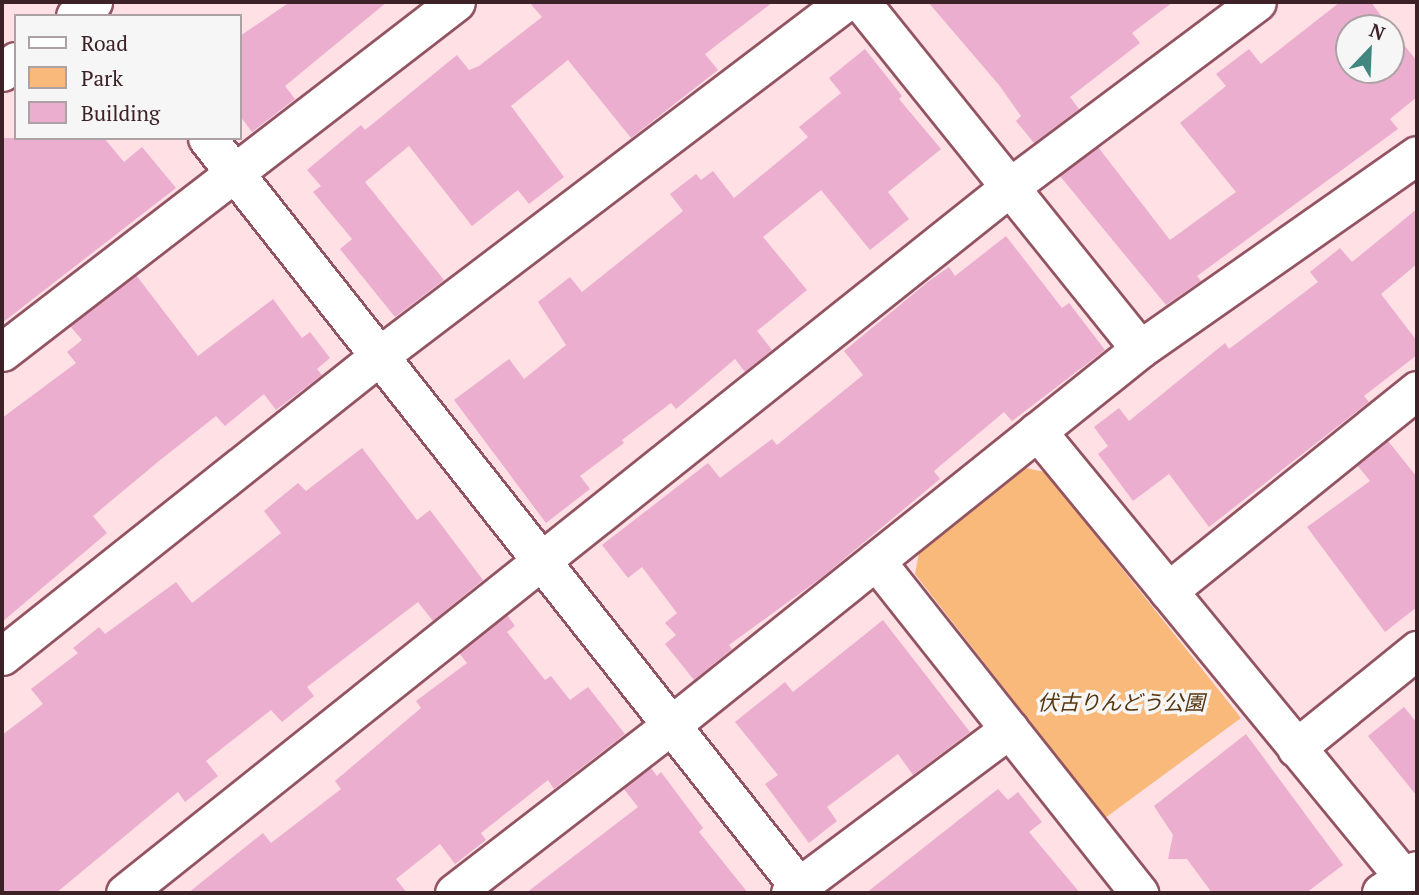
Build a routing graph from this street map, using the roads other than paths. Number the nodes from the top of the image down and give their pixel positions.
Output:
1 (93, 2) edge
2 (456, 2) edge
3 (845, 2) edge
4 (861, 2) edge
5 (1257, 2) edge
6 (78, 14) edge
7 (209, 140) edge
8 (1417, 155) edge
9 (234, 173) junction
10 (1011, 186) junction
11 (1140, 349) junction
12 (2, 352) edge
13 (379, 356) junction
14 (1417, 390) edge
15 (1037, 431) junction
16 (540, 558) junction
17 (876, 561) junction
18 (1168, 591) junction
19 (1417, 650) edge
20 (2, 656) edge
21 (671, 726) junction
22 (1009, 729) junction
23 (1296, 748) junction
24 (1401, 881) edge
25 (798, 891) edge
26 (125, 893) edge
27 (454, 893) edge
28 (1139, 893) edge

1 - 6 street
2 - 9 street
3 - 13 street
4 - 10 street
5 - 10 street
7 - 9 street
8 - 11 street
9 - 12 street
9 - 13 street
10 - 11 street
10 - 16 street
11 - 15 street
13 - 16 street
13 - 20 street
14 - 18 street
15 - 17 street
15 - 18 street
16 - 21 street
16 - 26 street
17 - 21 street
17 - 22 street
18 - 23 street
19 - 23 street
21 - 25 street
21 - 27 street
22 - 25 street
22 - 28 street
23 - 24 street

